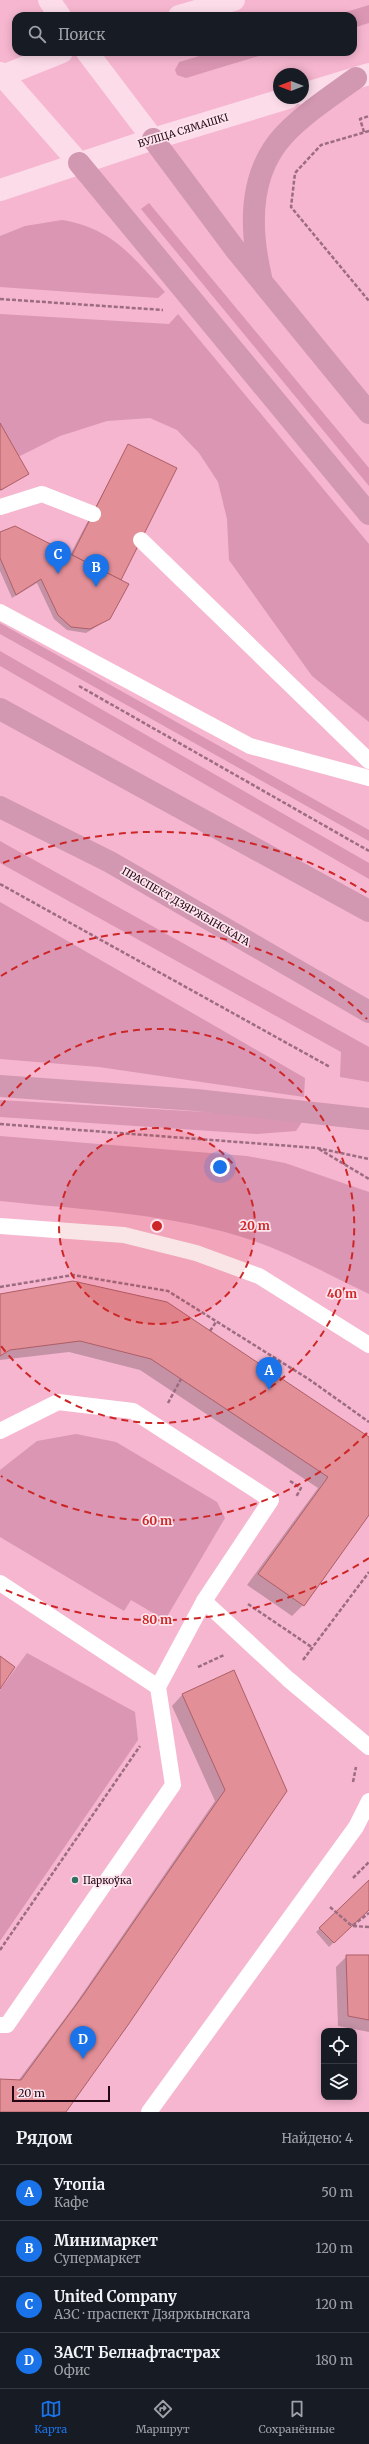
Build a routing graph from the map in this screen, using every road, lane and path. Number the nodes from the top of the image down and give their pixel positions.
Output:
1 (49, 0) edge
2 (234, 0) edge
3 (57, 12) edge
4 (193, 12) edge
5 (51, 56) edge
6 (90, 56) edge
7 (1, 75) edge
8 (362, 76) edge
9 (309, 92) edge
10 (273, 103) edge
11 (369, 116) edge
12 (369, 131) edge
13 (364, 132) junction
14 (153, 139) junction
15 (79, 163) junction
16 (0, 190) edge
17 (262, 282) junction
18 (0, 300) edge
19 (369, 301) edge
20 (164, 310) dead end
21 (369, 413) edge
22 (0, 507) edge
23 (93, 514) dead end
24 (369, 514) edge
25 (141, 540) dead end
26 (0, 612) edge
27 (72, 682) dead end
28 (0, 709) edge
29 (369, 761) edge
30 (369, 778) edge
31 (0, 806) edge
32 (369, 851) edge
33 (0, 884) edge
34 (369, 911) edge
35 (369, 1012) edge
36 (330, 1067) dead end
37 (0, 1086) edge
38 (369, 1120) edge
39 (0, 1124) edge
40 (317, 1148) junction
41 (369, 1159) edge
42 (369, 1179) edge
43 (0, 1226) edge
44 (0, 1287) edge
45 (216, 1322) junction
46 (210, 1331) dead end
47 (369, 1345) edge
48 (181, 1379) dead end
49 (166, 1406) dead end
50 (369, 1422) edge
51 (0, 1431) edge
52 (0, 1583) edge
53 (204, 1601) junction
54 (158, 1687) junction
55 (369, 1748) edge
56 (352, 1761) dead end
57 (351, 1790) dead end
58 (369, 1801) edge
59 (352, 1926) dead end
60 (369, 1926) edge
61 (0, 2025) edge
62 (149, 2112) edge

1 - 3 main road
2 - 4 main road
5 - 7 main road
6 - 14 main road
7 - 15 main road
8 - 9 main road
8 - 17 main road
10 - 14 main road, ВУЛІЦА СЯМАШКІ
11 - 13 path
12 - 13 path
13 - 19 path
14 - 15 main road, ВУЛІЦА СЯМАШКІ
14 - 17 main road
15 - 16 main road, ВУЛІЦА СЯМАШКІ
15 - 24 main road
17 - 21 main road
18 - 20 path
22 - 23 lane
25 - 29 lane
26 - 30 lane
27 - 32 path
28 - 34 main road
31 - 35 main road, ПРАСПЕКТ ДЗЯРЖЫНСКАГА
33 - 36 path
37 - 38 main road
39 - 40 path
40 - 41 path
40 - 42 path
43 - 47 lane
44 - 45 path
45 - 46 path
45 - 50 path
48 - 49 path
51 - 53 lane
52 - 54 lane
53 - 54 lane
53 - 55 lane
54 - 61 lane
56 - 57 path
58 - 62 lane
59 - 60 path

